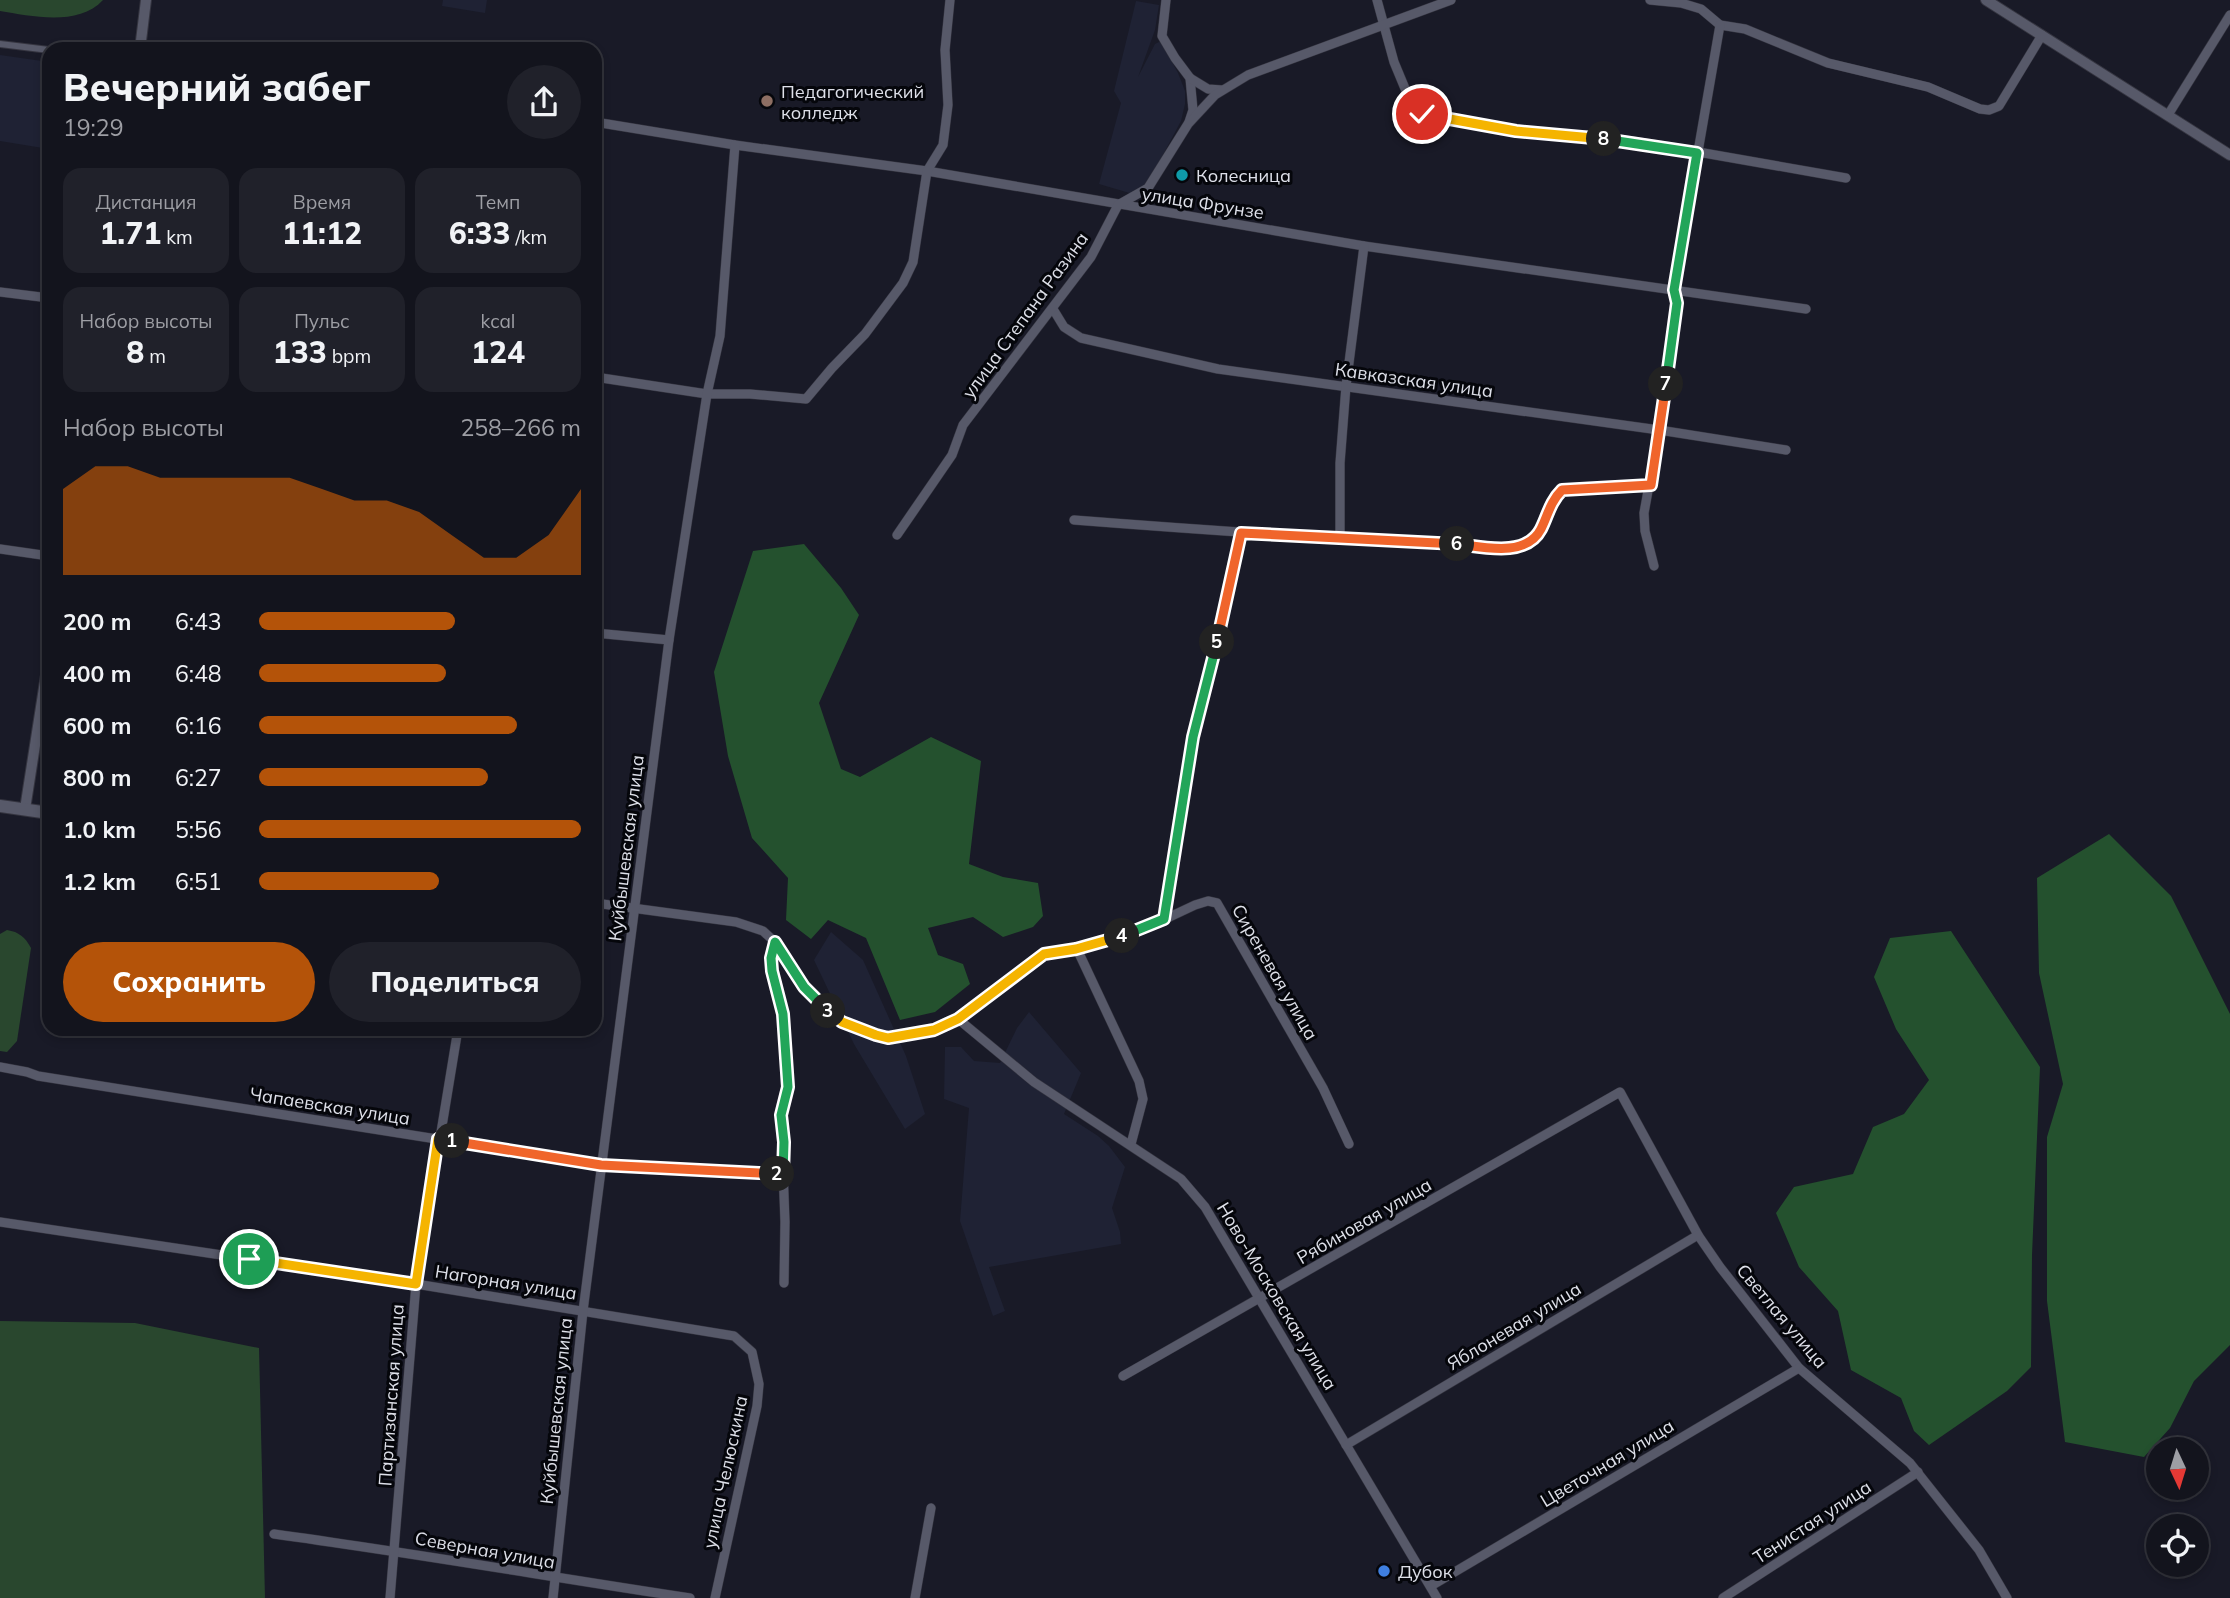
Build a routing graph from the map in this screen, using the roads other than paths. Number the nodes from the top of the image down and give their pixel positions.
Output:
1 (146, 0) edge
2 (950, 0) edge
3 (1166, 0) edge
4 (1377, 0) edge
5 (1451, 0) edge
6 (1650, 0) edge
7 (1986, 0) edge
8 (2230, 15) edge
9 (1385, 25) junction
10 (1720, 25) junction
11 (2042, 35) junction
12 (140, 42) edge
13 (0, 44) edge
14 (42, 49) edge
15 (1190, 78) junction
16 (1222, 90) junction
17 (2168, 115) junction
18 (602, 123) edge
19 (1188, 124) junction
20 (735, 145) junction
21 (1697, 153) junction
22 (2230, 155) edge
23 (927, 171) junction
24 (1846, 178) dead end
25 (1118, 205) junction
26 (1364, 246) junction
27 (1674, 290) junction
28 (0, 292) edge
29 (42, 297) edge
30 (1052, 309) junction
31 (1806, 309) dead end
32 (602, 378) edge
33 (1346, 386) junction
34 (706, 394) junction
35 (1659, 430) junction
36 (1786, 450) dead end
37 (1651, 485) junction
38 (1074, 520) dead end
39 (1241, 533) junction
40 (897, 535) dead end
41 (1340, 538) junction
42 (0, 549) edge
43 (42, 555) edge
44 (1654, 566) dead end
45 (602, 634) edge
46 (668, 640) junction
47 (42, 701) edge
48 (0, 806) edge
49 (25, 809) junction
50 (42, 812) edge
51 (602, 903) edge
52 (634, 909) junction
53 (1164, 919) junction
54 (775, 942) junction
55 (1076, 949) junction
56 (958, 1019) junction
57 (457, 1036) edge
58 (0, 1067) edge
59 (1620, 1092) joint
60 (438, 1139) junction
61 (1130, 1144) junction
62 (1349, 1144) dead end
63 (601, 1165) junction
64 (783, 1174) junction
65 (0, 1222) edge
66 (1698, 1235) junction
67 (784, 1283) dead end
68 (416, 1284) junction
69 (1261, 1298) junction
70 (583, 1311) junction
71 (752, 1352) joint
72 (1799, 1368) junction
73 (1123, 1376) dead end
74 (1346, 1445) junction
75 (1918, 1472) junction
76 (931, 1508) dead end
77 (274, 1534) dead end
78 (395, 1550) junction
79 (555, 1578) junction
80 (1431, 1586) junction
81 (390, 1598) edge
82 (553, 1598) edge
83 (690, 1598) edge
84 (715, 1598) edge
85 (915, 1598) edge
86 (1437, 1598) edge
87 (1723, 1598) edge
88 (2007, 1598) edge

1 - 12 street
2 - 23 street
3 - 15 street
4 - 9 street
5 - 9 street
6 - 10 street
7 - 11 street
8 - 17 street
9 - 16 street
9 - 21 street
10 - 11 street
10 - 21 street
11 - 17 street
13 - 14 street
15 - 16 street
15 - 19 street
16 - 19 street
17 - 22 street
18 - 20 street, улица Фрунзе
19 - 25 street
20 - 23 street, улица Фрунзе
20 - 34 street, Куйбышевская улица
21 - 24 street
21 - 27 street
23 - 25 street, улица Фрунзе
23 - 34 street
25 - 26 street, улица Фрунзе
25 - 30 street, улица Степана Разина
26 - 27 street, улица Фрунзе
26 - 33 street
27 - 31 street, улица Фрунзе
27 - 35 street
28 - 29 street
30 - 33 street, Кавказская улица
30 - 40 street, улица Степана Разина
32 - 34 street
33 - 35 street, Кавказская улица
33 - 41 street
34 - 46 street, Куйбышевская улица
35 - 36 street, Кавказская улица
35 - 37 street
37 - 41 street
37 - 44 street
38 - 39 street
39 - 41 street
39 - 53 street
42 - 43 street
45 - 46 street
46 - 52 street, Куйбышевская улица
47 - 49 street
48 - 49 main road
49 - 50 main road
51 - 52 street
52 - 54 street
52 - 63 street, Куйбышевская улица
53 - 55 street, Сиреневая улица
53 - 62 street, Сиреневая улица
54 - 56 street
54 - 64 street
55 - 56 street, Сиреневая улица
55 - 61 street
56 - 61 street, Ново-Московская улица
57 - 60 street, Партизанская улица
58 - 60 street, Чапаевская улица
59 - 66 street, Светлая улица
59 - 69 street, Рябиновая улица
60 - 63 street, Чапаевская улица
60 - 68 street, Партизанская улица
61 - 69 street, Ново-Московская улица
63 - 64 street, Чапаевская улица
63 - 70 street, Куйбышевская улица
64 - 67 street
65 - 68 street, Нагорная улица
66 - 72 street, Светлая улица
66 - 74 street, Яблоневая улица
68 - 70 street, Нагорная улица
68 - 78 street, Партизанская улица
69 - 73 street, Рябиновая улица
69 - 74 street, Ново-Московская улица
70 - 71 street, Нагорная улица
70 - 79 street, Куйбышевская улица
71 - 84 street, улица Челюскина
72 - 75 street, Светлая улица
72 - 80 street, Цветочная улица
74 - 80 street, Ново-Московская улица
75 - 87 street, Тенистая улица
75 - 88 street, Светлая улица
76 - 85 street
77 - 78 street, Северная улица
78 - 79 street, Северная улица
78 - 81 street, Партизанская улица
79 - 82 street, Куйбышевская улица
79 - 83 street, Северная улица
80 - 86 street, Ново-Московская улица

